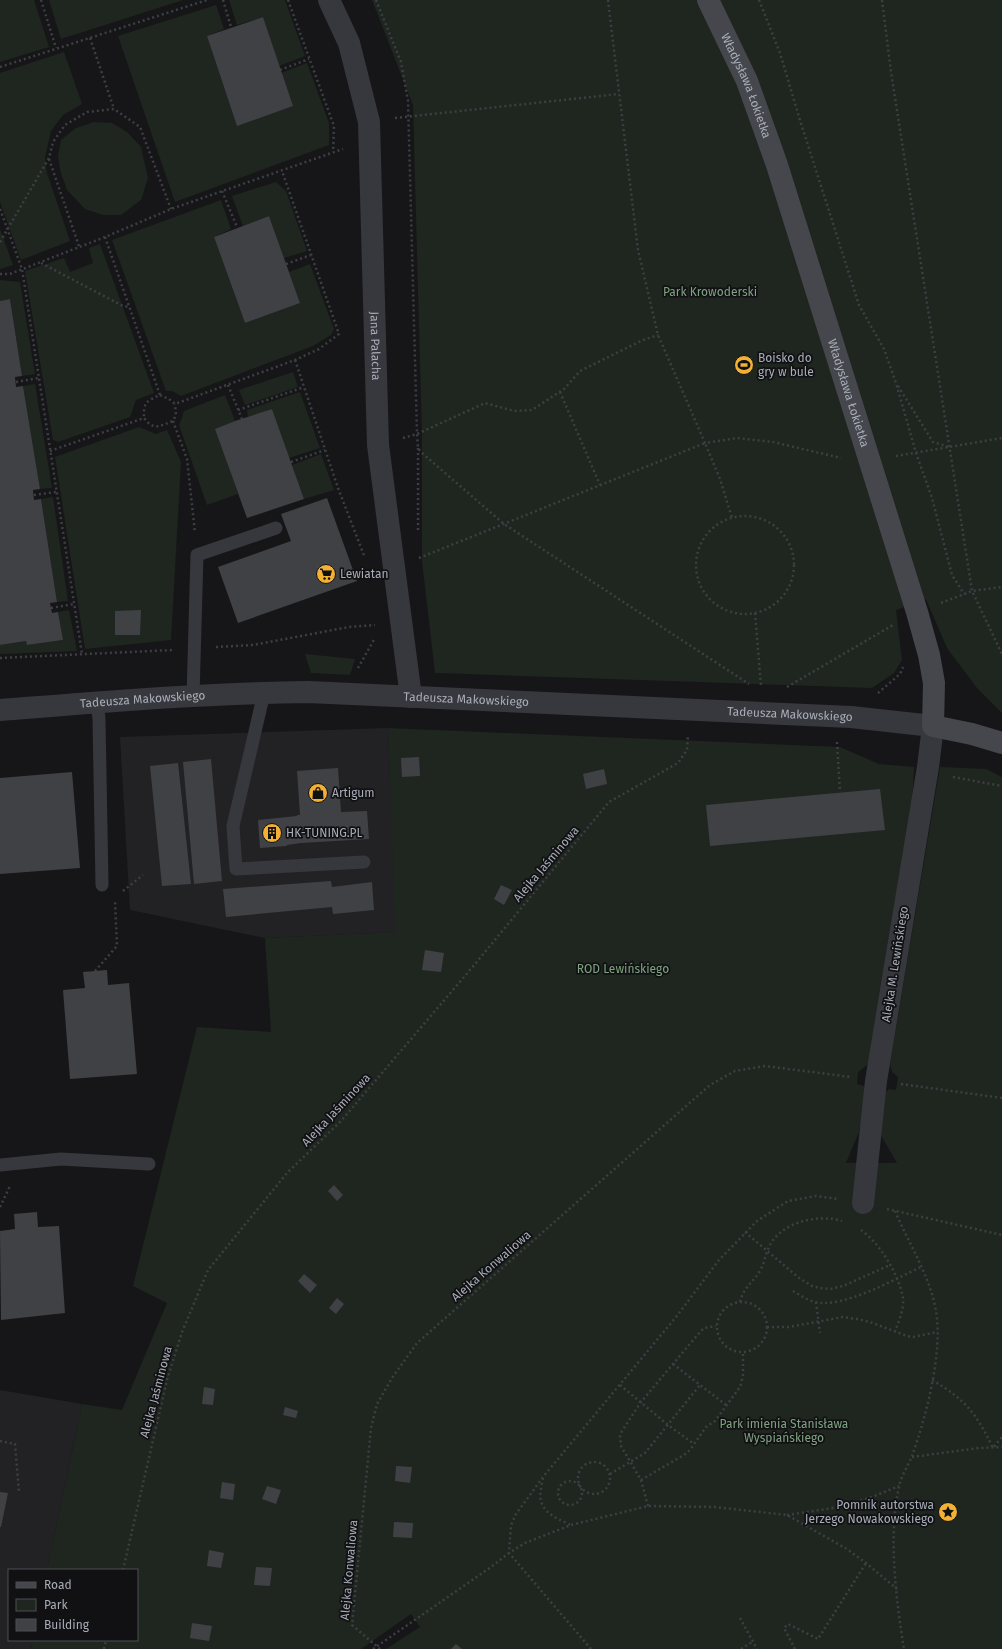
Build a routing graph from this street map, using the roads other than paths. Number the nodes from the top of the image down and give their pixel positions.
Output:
1 (329, 0) edge
2 (708, 0) edge
3 (276, 528) dead end
4 (264, 693) junction
5 (193, 696) junction
6 (411, 697) junction
7 (97, 702) junction
8 (0, 710) edge
9 (932, 726) junction
10 (1002, 743) edge
11 (364, 862) dead end
12 (102, 885) dead end
13 (149, 1164) dead end
14 (0, 1165) edge
15 (863, 1203) road end

1 - 6 street, Jana Palacha
2 - 9 street, Władysława Łokietka
3 - 5 lane
4 - 5 street, Tadeusza Makowskiego
4 - 6 street, Tadeusza Makowskiego
4 - 11 lane
5 - 7 street, Tadeusza Makowskiego
6 - 9 street, Tadeusza Makowskiego
7 - 8 street, Tadeusza Makowskiego
7 - 12 lane
9 - 10 street
9 - 15 street, Alejka M. Lewińskiego
13 - 14 lane

